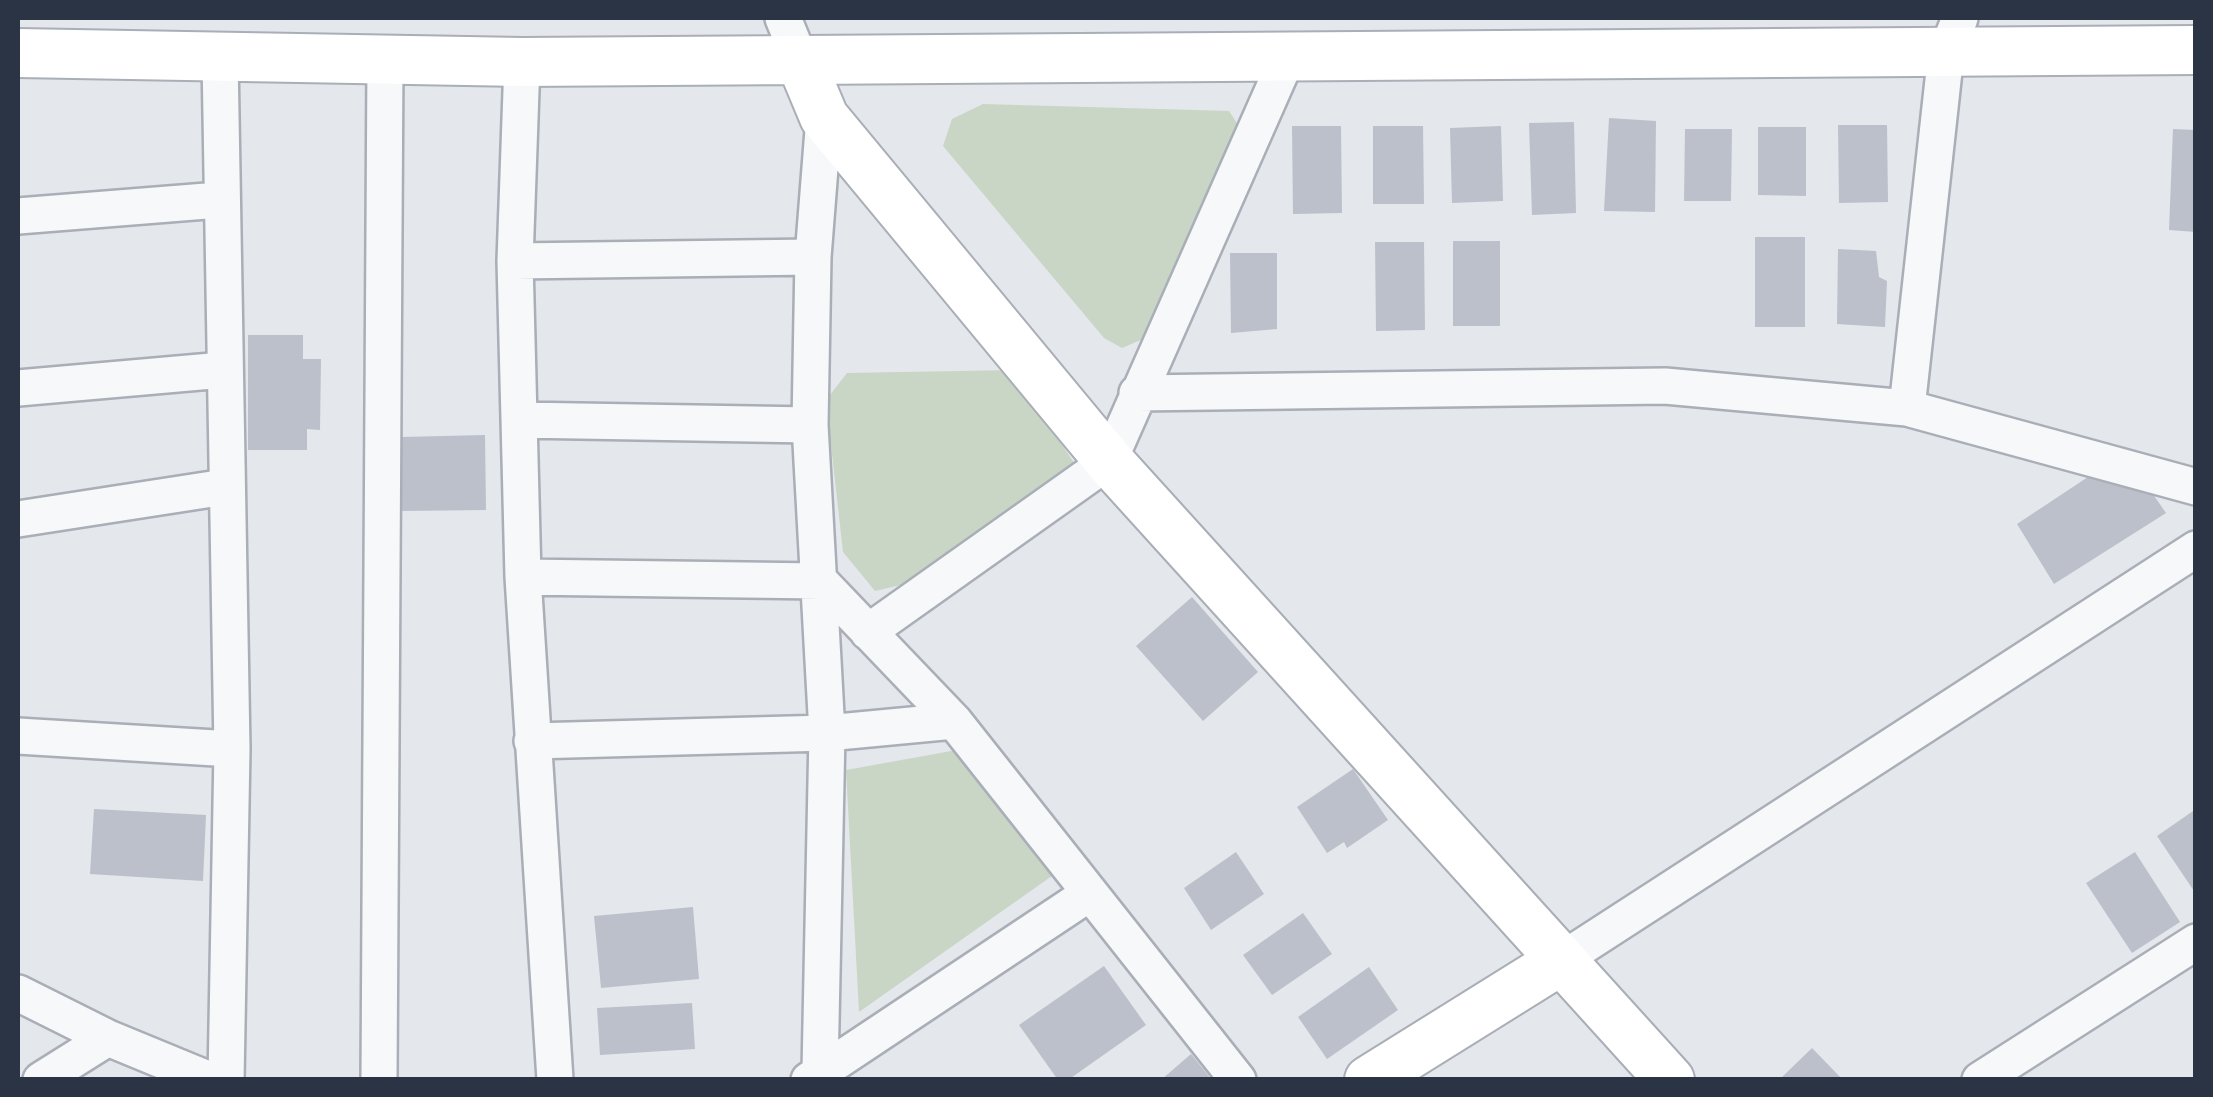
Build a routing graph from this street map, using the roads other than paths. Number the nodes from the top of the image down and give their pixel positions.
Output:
1 (783, 18) edge
2 (1953, 35) edge
3 (2196, 50) edge
4 (18, 53) edge
5 (1288, 56) junction
6 (220, 58) junction
7 (385, 59) junction
8 (522, 62) junction
9 (801, 62) junction
10 (824, 117) junction
11 (219, 200) junction
12 (18, 216) edge
13 (814, 257) junction
14 (515, 261) junction
15 (223, 370) junction
16 (18, 388) edge
17 (1137, 392) junction
18 (1907, 408) junction
19 (521, 420) junction
20 (810, 424) junction
21 (1109, 461) junction
22 (225, 487) junction
23 (2196, 487) edge
24 (18, 518) edge
25 (2196, 549) edge
26 (523, 576) junction
27 (820, 581) junction
28 (868, 632) junction
29 (954, 721) junction
30 (827, 734) junction
31 (18, 736) edge
32 (532, 741) junction
33 (232, 749) junction
34 (1087, 895) junction
35 (2196, 942) edge
36 (1560, 962) junction
37 (18, 993) edge
38 (108, 1038) junction
39 (814, 1076) edge
40 (42, 1080) edge
41 (210, 1080) edge
42 (226, 1080) edge
43 (379, 1080) edge
44 (554, 1080) edge
45 (1238, 1080) edge
46 (1369, 1080) edge
47 (1670, 1080) edge
48 (1980, 1080) edge

1 - 9 street
2 - 3 street
2 - 5 street
2 - 18 street
4 - 6 street
5 - 9 street
5 - 17 street
6 - 7 street
6 - 11 street
7 - 8 street
7 - 43 street
8 - 9 street
8 - 14 street
9 - 10 street
10 - 13 street
10 - 21 street
11 - 12 street
11 - 15 street
13 - 14 street
13 - 20 street
14 - 19 street
15 - 16 street
15 - 22 street
17 - 18 street
17 - 21 street
18 - 23 street
19 - 20 street
19 - 26 street
20 - 27 street
21 - 28 street
21 - 36 street
22 - 24 street
22 - 33 street
25 - 36 street
26 - 27 street
26 - 32 street
27 - 28 street
27 - 30 street
28 - 29 street
29 - 30 street
29 - 34 street
30 - 32 street
30 - 39 street
31 - 33 street
32 - 44 street
33 - 42 street
34 - 39 street
34 - 45 street
35 - 48 street
36 - 46 street
36 - 47 street
37 - 38 street
38 - 40 street
38 - 41 street

